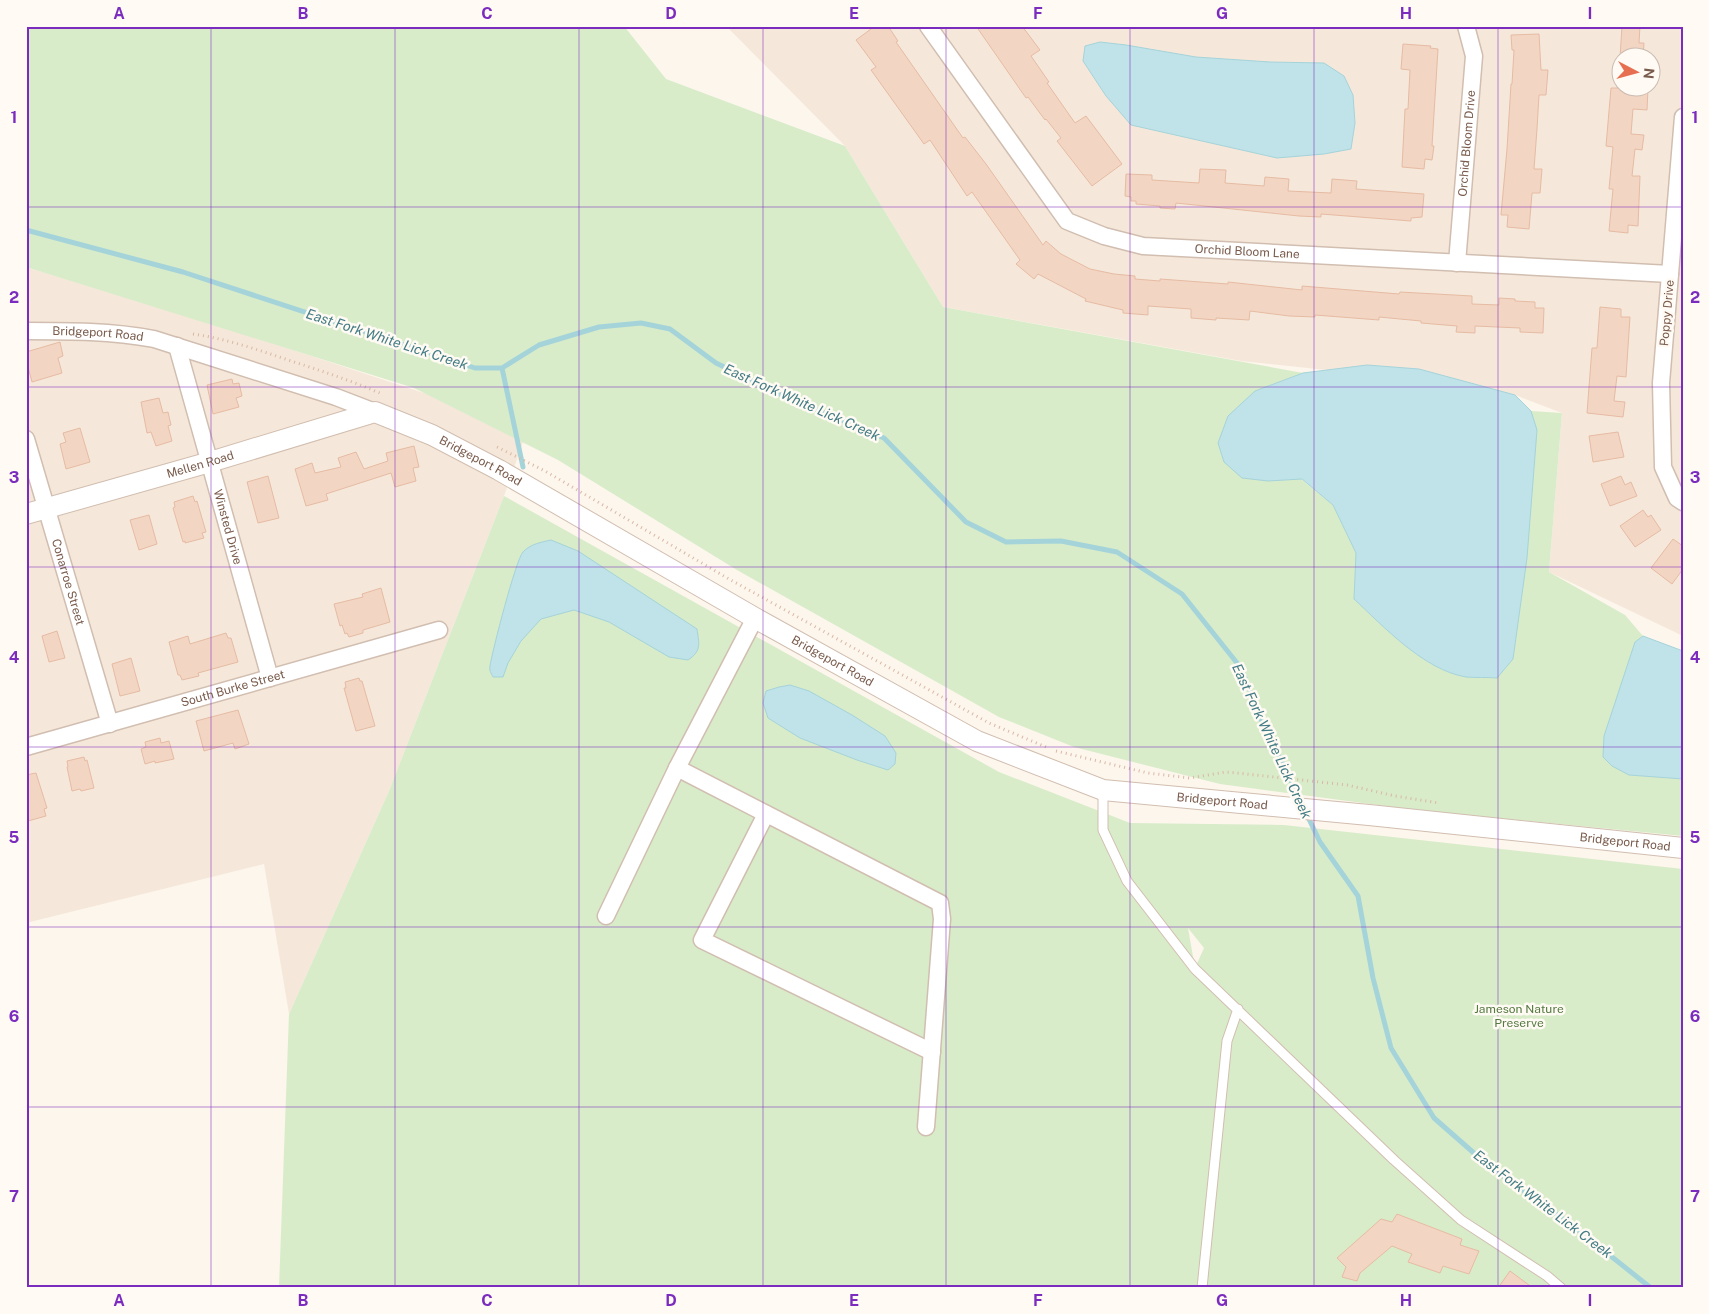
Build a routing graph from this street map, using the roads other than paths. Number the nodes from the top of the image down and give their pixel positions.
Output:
1 (928, 26) edge
2 (1466, 26) edge
3 (1683, 117) edge
4 (1457, 263) junction
5 (1670, 274) junction
6 (26, 330) edge
7 (178, 346) junction
8 (375, 412) junction
9 (26, 438) edge
10 (210, 462) junction
11 (1683, 502) edge
12 (47, 508) junction
13 (26, 514) edge
14 (755, 618) junction
15 (439, 630) dead end
16 (270, 678) junction
17 (110, 724) junction
18 (26, 747) edge
19 (677, 768) junction
20 (1103, 790) junction
21 (766, 814) junction
22 (1683, 848) edge
23 (606, 916) dead end
24 (1238, 1009) junction
25 (932, 1052) junction
26 (926, 1127) dead end
27 (1202, 1288) edge
28 (1561, 1288) edge

1 - 4 street, Orchid Bloom Lane
2 - 4 street, Orchid Bloom Drive
3 - 5 street, Poppy Drive
4 - 5 street, Orchid Bloom Lane
5 - 11 street, Poppy Drive
6 - 7 street, Bridgeport Road
7 - 8 street, Bridgeport Road
7 - 10 street, Winsted Drive
8 - 10 street, Mellen Road
8 - 14 street, Bridgeport Road
9 - 12 street, Conarroe Street
10 - 12 street, Mellen Road
10 - 16 street, Winsted Drive
12 - 13 street, Mellen Road
12 - 17 street, Conarroe Street
14 - 19 street
14 - 20 street, Bridgeport Road
15 - 16 street, South Burke Street
16 - 17 street, South Burke Street
17 - 18 street, South Burke Street
19 - 21 street
19 - 23 street
20 - 22 street, Bridgeport Road
20 - 24 lane
21 - 25 street
21 - 25 street
24 - 27 lane
24 - 28 lane
25 - 26 street

